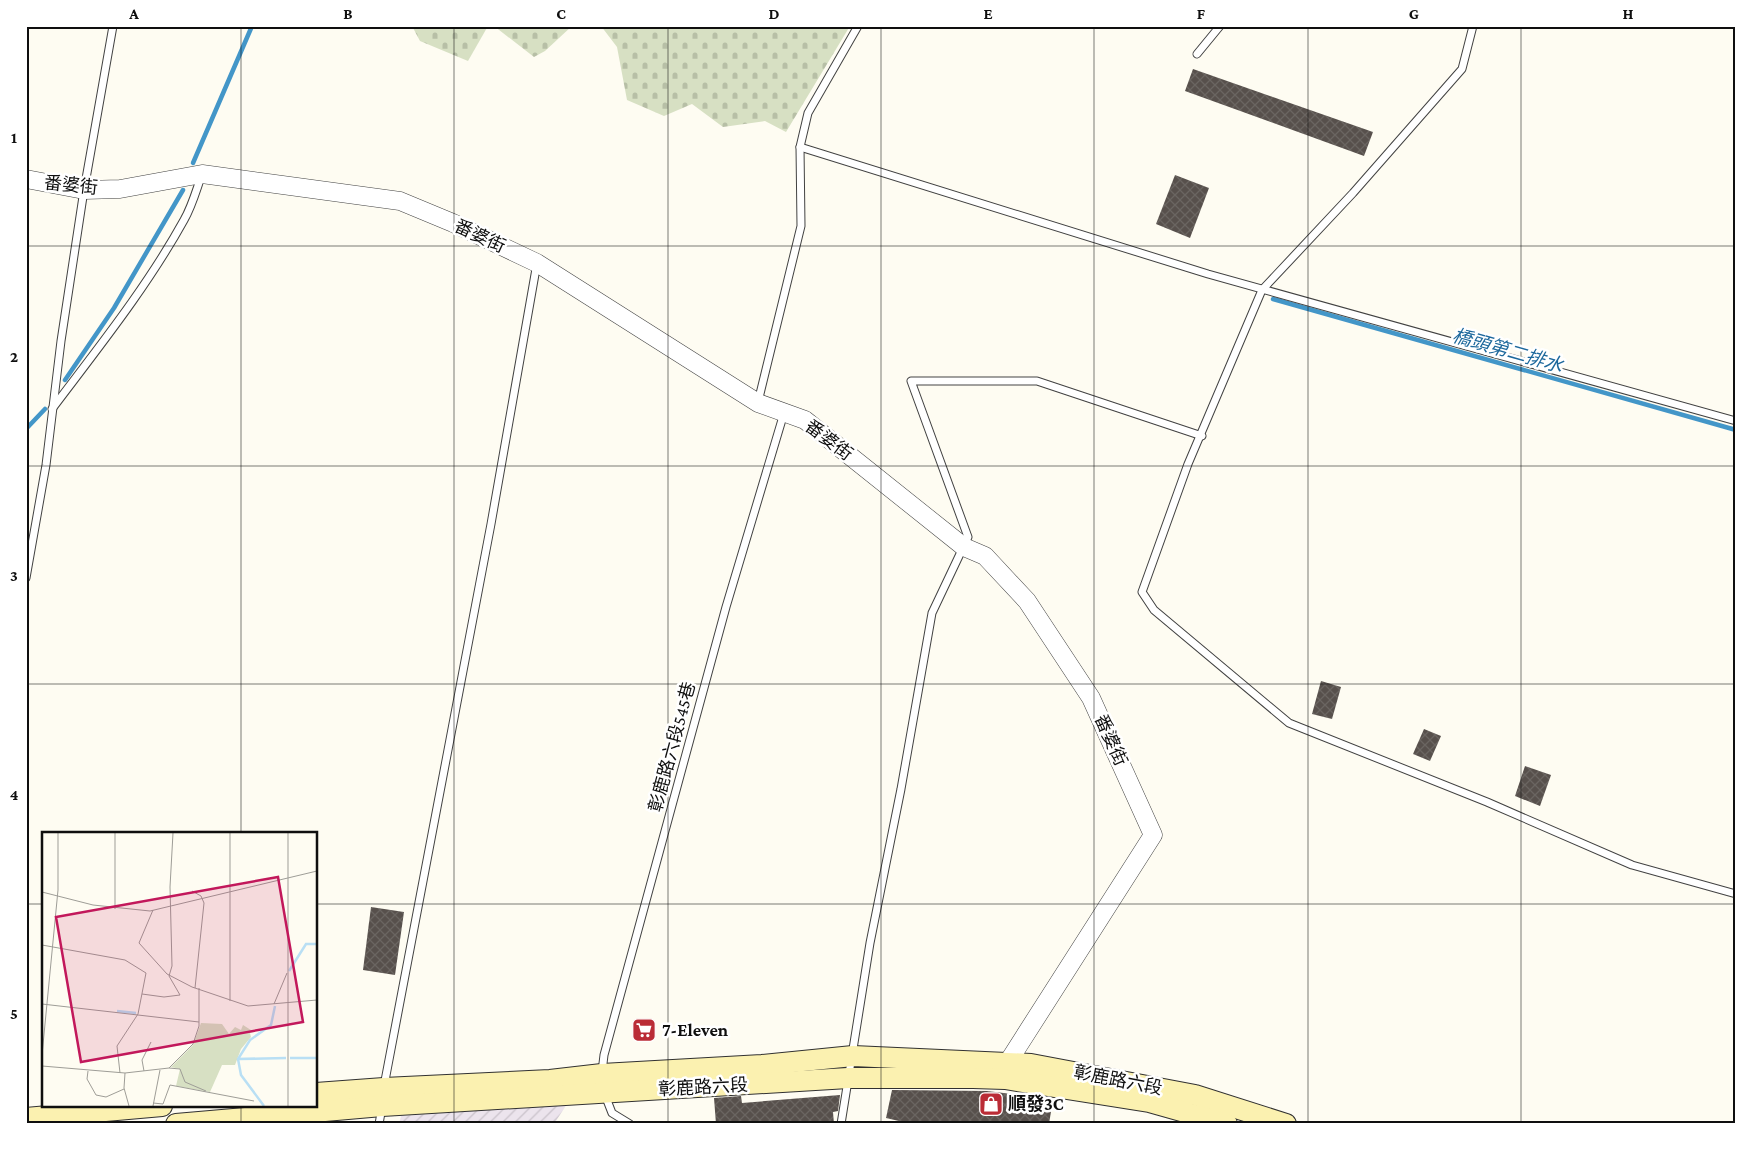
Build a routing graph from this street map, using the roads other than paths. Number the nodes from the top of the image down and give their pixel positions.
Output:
1 (114, 26) edge
2 (858, 26) edge
3 (1220, 26) edge
4 (1473, 26) edge
5 (1197, 54) dead end
6 (800, 147) junction
7 (202, 174) junction
8 (26, 179) edge
9 (84, 190) junction
10 (537, 263) junction
11 (1262, 290) junction
12 (758, 403) junction
13 (52, 410) junction
14 (784, 413) junction
15 (1736, 421) edge
16 (1202, 436) junction
17 (964, 547) junction
18 (26, 578) edge
19 (1736, 894) edge
20 (853, 1056) junction
21 (1007, 1071) junction
22 (848, 1078) junction
23 (603, 1083) junction
24 (318, 1093) edge
25 (382, 1106) edge
26 (139, 1108) edge
27 (26, 1118) edge
28 (176, 1124) edge
29 (630, 1124) edge
30 (840, 1124) edge
31 (1227, 1124) edge
32 (1286, 1124) edge

1 - 9 lane
2 - 6 lane
3 - 5 lane
4 - 11 lane
6 - 11 lane
6 - 12 lane
7 - 9 street, 番婆街
7 - 10 street, 番婆街
7 - 13 lane
8 - 9 street, 番婆街
9 - 13 lane
10 - 12 street, 番婆街
10 - 25 lane
11 - 15 lane
11 - 16 lane
12 - 14 street, 番婆街
13 - 18 lane
14 - 17 street, 番婆街
14 - 23 lane, 彰鹿路六段545巷
16 - 17 lane
16 - 19 lane
17 - 20 lane
17 - 21 street, 番婆街
20 - 21 main road, 彰鹿路六段
20 - 22 lane
20 - 23 main road, 彰鹿路六段
21 - 22 main road, 彰鹿路六段
21 - 31 main road, 彰鹿路六段
21 - 32 main road, 彰鹿路六段
22 - 23 main road, 彰鹿路六段
22 - 30 lane
23 - 25 main road, 彰鹿路六段
23 - 29 lane
24 - 25 main road, 彰鹿路六段
25 - 28 main road, 彰鹿路六段
26 - 27 main road

